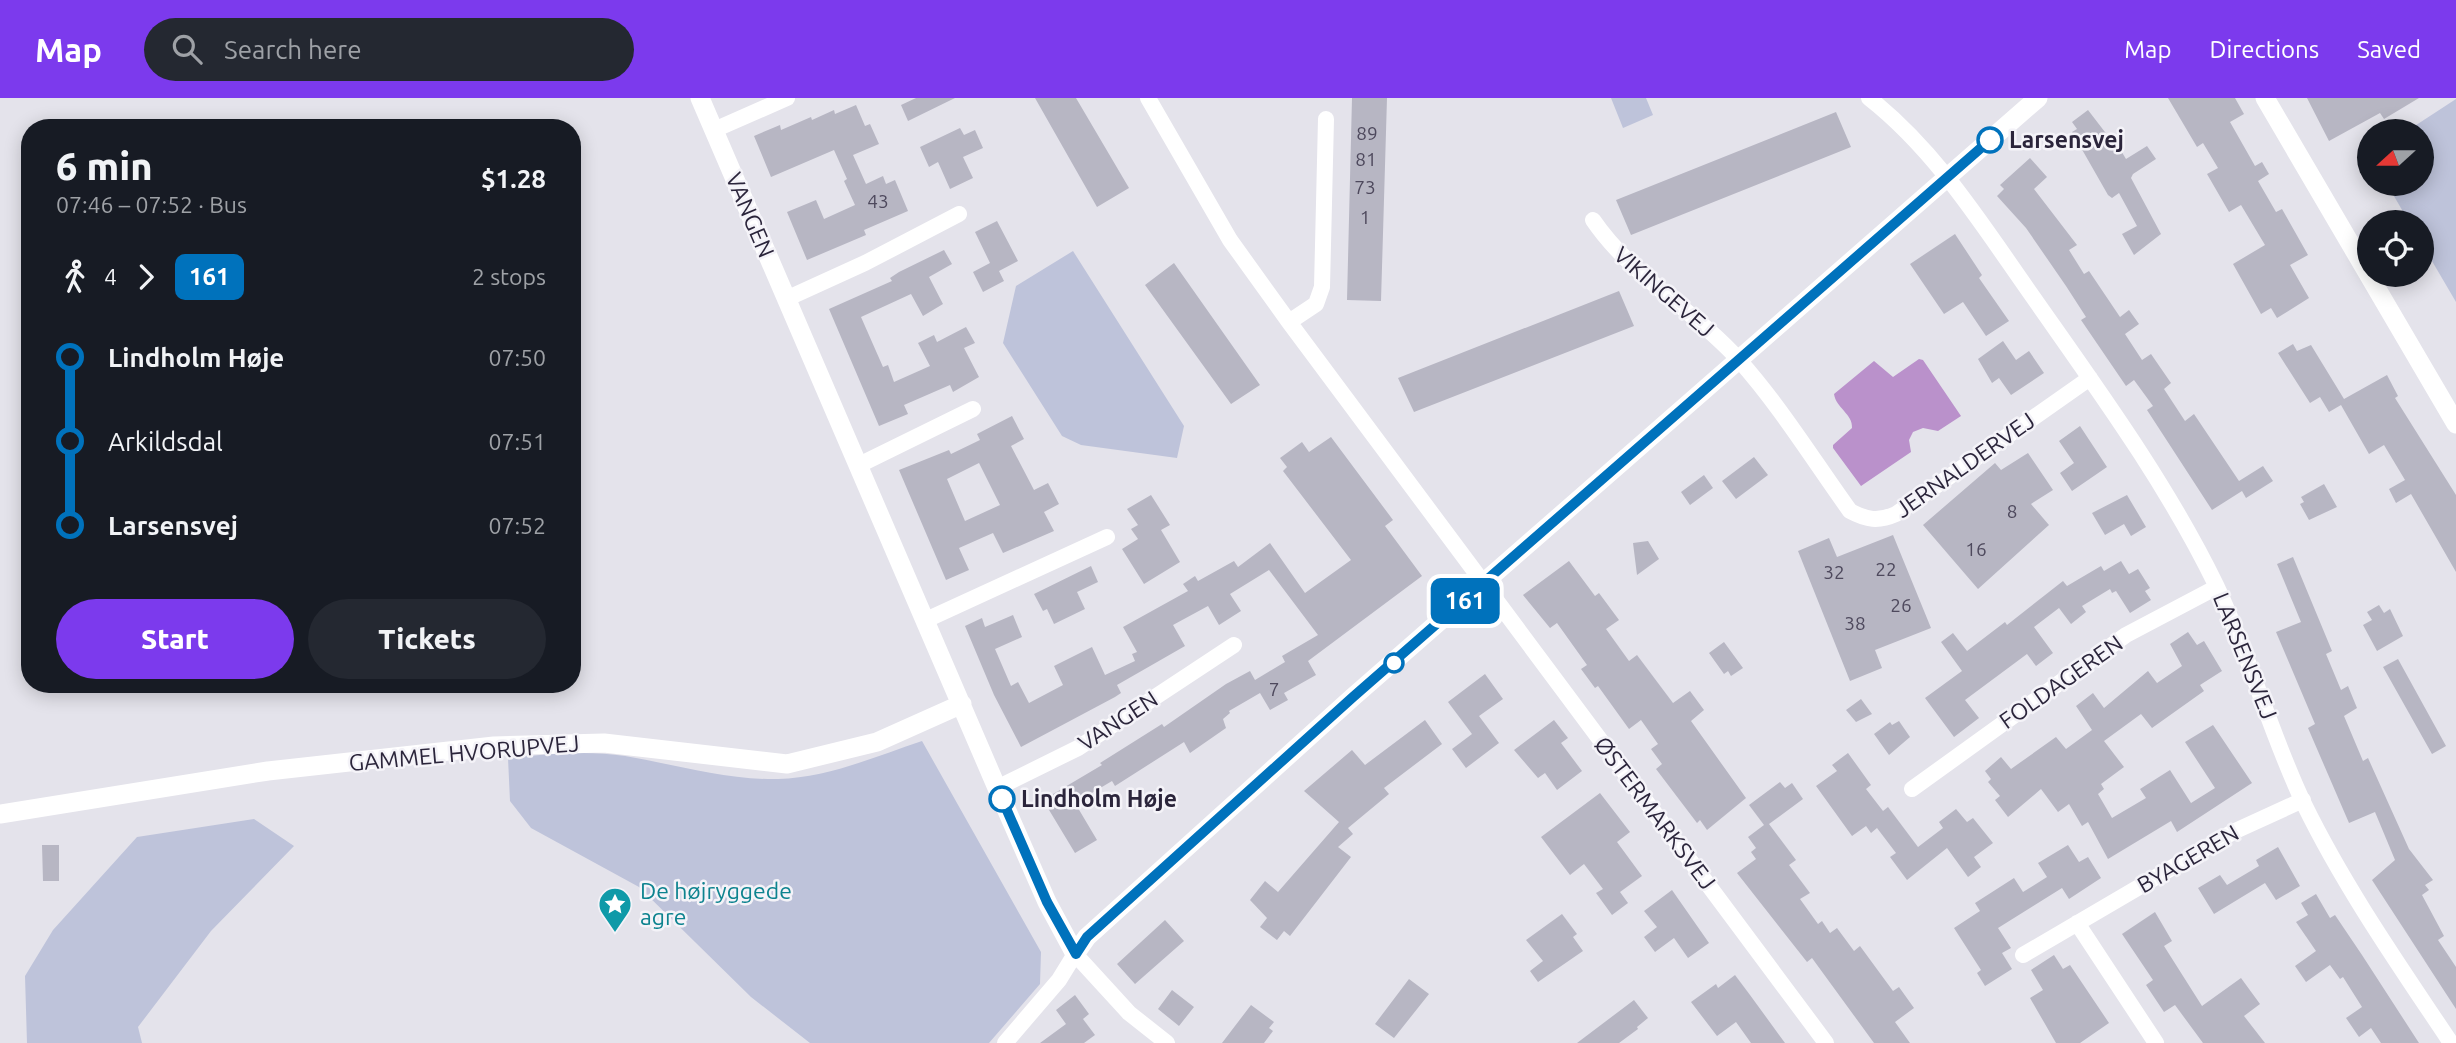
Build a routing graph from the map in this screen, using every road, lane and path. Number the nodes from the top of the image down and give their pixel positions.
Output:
1 (700, 98) edge
2 (787, 98) edge
3 (1148, 98) edge
4 (1869, 98) edge
5 (2038, 98) edge
6 (2265, 98) edge
7 (1326, 120) dead end
8 (714, 130) junction
9 (1948, 176) junction
10 (960, 214) dead end
11 (1593, 220) dead end
12 (786, 299) junction
13 (1289, 322) junction
14 (1740, 361) junction
15 (2090, 379) junction
16 (973, 409) dead end
17 (2456, 424) edge
18 (859, 465) junction
19 (1107, 537) dead end
20 (1484, 584) junction
21 (2217, 587) junction
22 (926, 620) junction
23 (1234, 646) dead end
24 (962, 704) junction
25 (997, 788) junction
26 (1912, 789) dead end
27 (2303, 800) junction
28 (0, 814) edge
29 (2077, 923) junction
30 (1076, 954) junction
31 (2023, 955) dead end
32 (1004, 1043) edge
33 (1167, 1043) edge
34 (1825, 1043) edge
35 (2156, 1043) edge
36 (2451, 1043) edge

1 - 8 street, VANGEN
2 - 8 street
3 - 13 street, ØSTERMARKSVEJ
4 - 9 street
5 - 9 street
6 - 17 street
7 - 13 street
8 - 12 street, VANGEN
9 - 14 street
9 - 15 street, LARSENSVEJ
10 - 12 street
11 - 14 street, VIKINGEVEJ
12 - 18 street, VANGEN
13 - 20 street, ØSTERMARKSVEJ
14 - 15 street, JERNALDERVEJ
14 - 20 street
15 - 21 street, LARSENSVEJ
16 - 18 street
18 - 22 street, VANGEN
19 - 22 street
20 - 30 street
20 - 34 street, ØSTERMARKSVEJ
21 - 26 street, FOLDAGEREN
21 - 27 street, LARSENSVEJ
22 - 24 street, VANGEN
23 - 25 street, VANGEN
24 - 25 street, VANGEN
24 - 28 street, GAMMEL HVORUPVEJ
25 - 30 street, VANGEN
27 - 29 street, BYAGEREN
27 - 36 street, LARSENSVEJ
29 - 31 street, BYAGEREN
29 - 35 street
30 - 32 street
30 - 33 street

